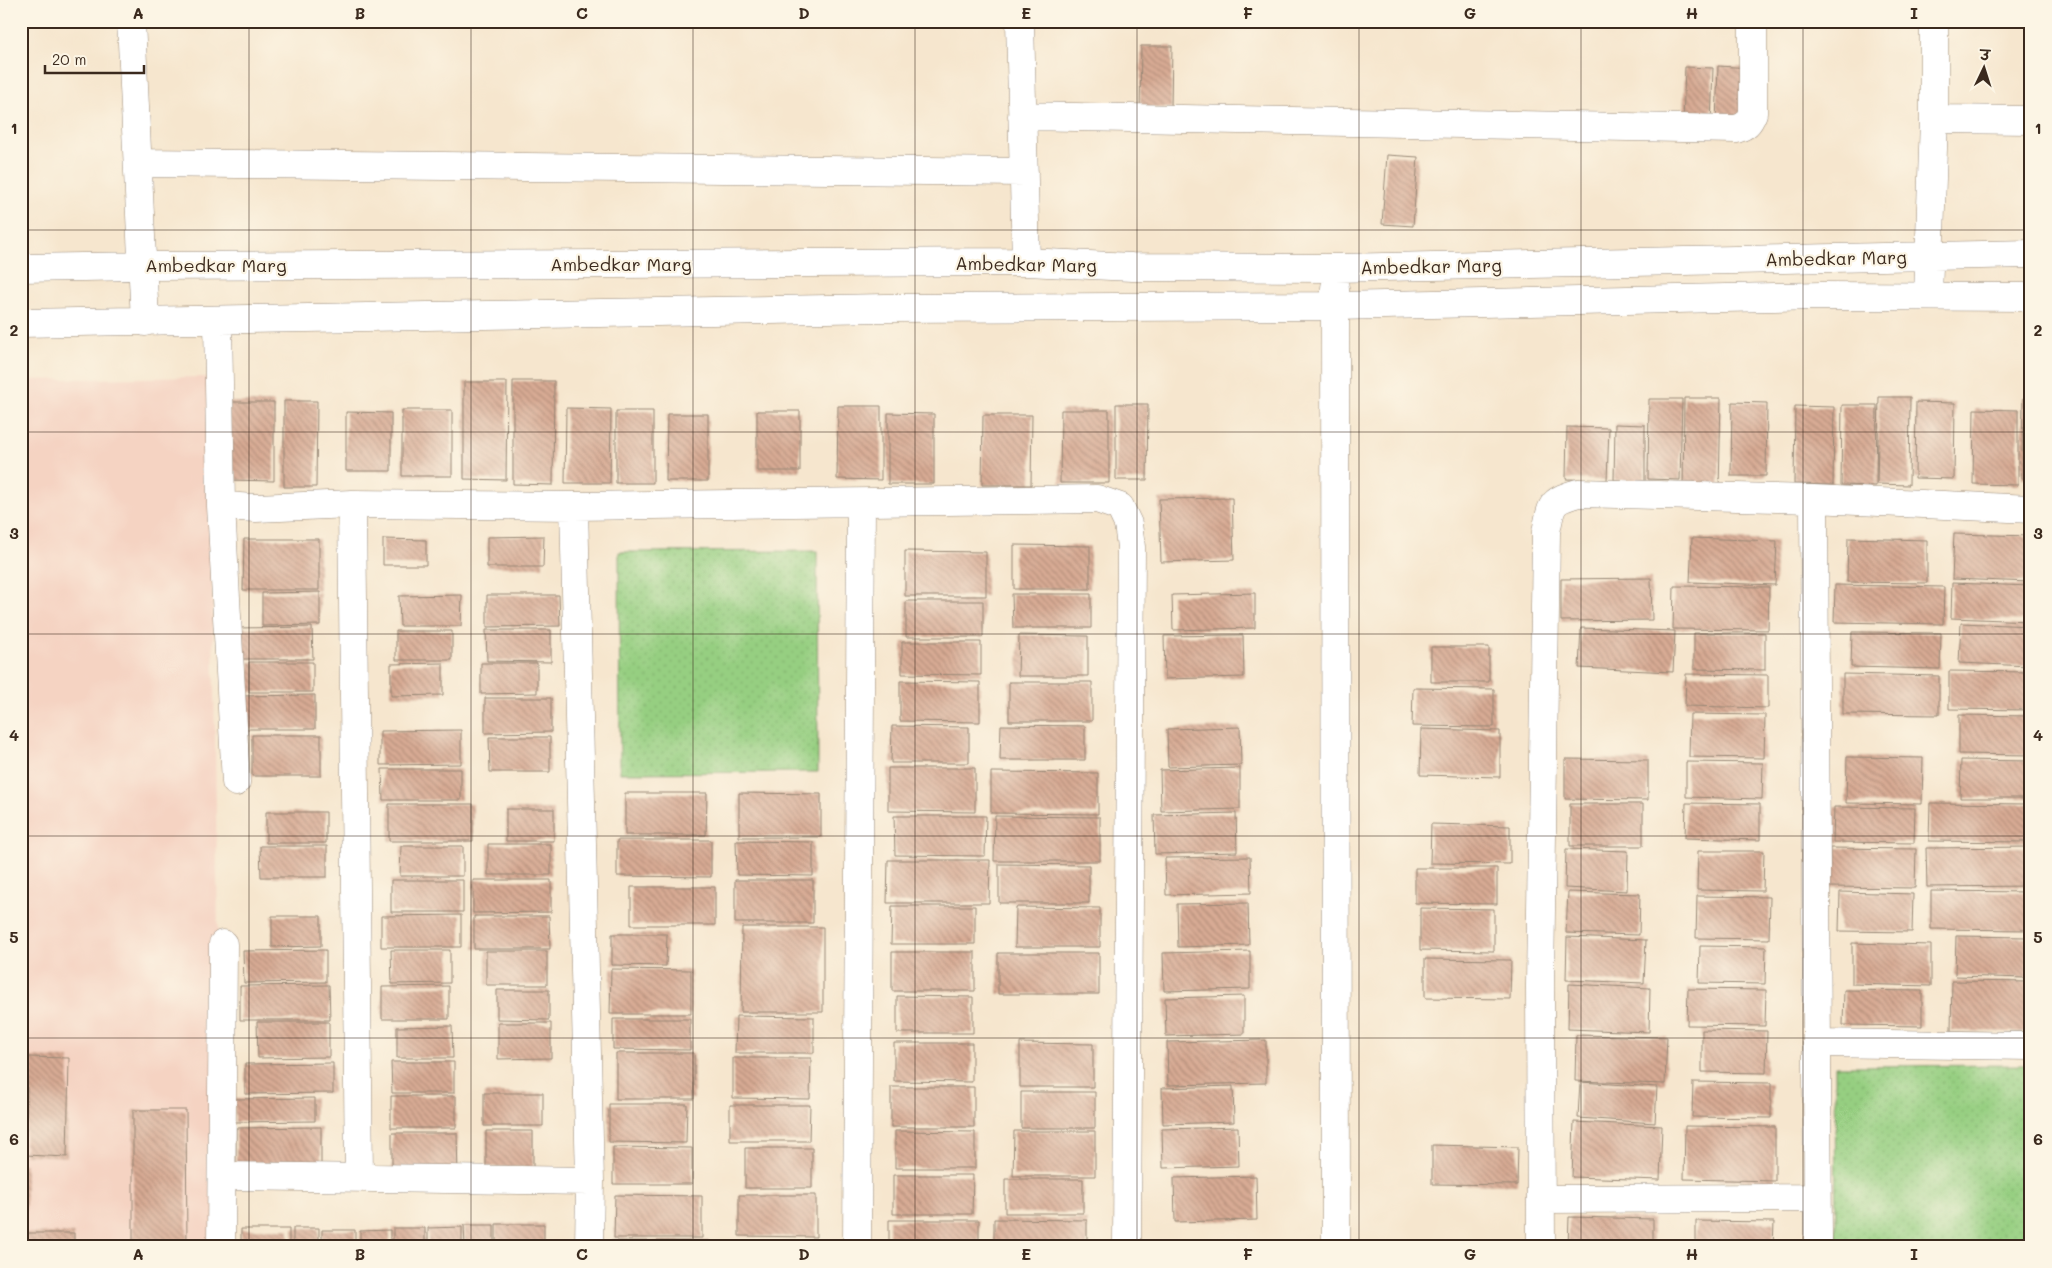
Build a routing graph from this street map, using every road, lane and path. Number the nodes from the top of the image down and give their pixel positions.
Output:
1 (131, 21) edge
2 (1020, 21) edge
3 (1753, 21) edge
4 (1934, 21) edge
5 (1022, 116) junction
6 (1934, 119) junction
7 (2031, 120) edge
8 (139, 163) junction
9 (1024, 172) junction
10 (2031, 254) edge
11 (1931, 256) junction
12 (1026, 262) junction
13 (144, 266) junction
14 (21, 268) edge
15 (1334, 268) junction
16 (1928, 296) junction
17 (2031, 297) edge
18 (1335, 306) junction
19 (218, 321) junction
20 (145, 322) junction
21 (21, 323) edge
22 (1814, 500) junction
23 (861, 503) junction
24 (352, 504) junction
25 (221, 506) junction
26 (574, 506) junction
27 (2031, 509) edge
28 (236, 782) dead end
29 (223, 944) dead end
30 (1817, 1043) junction
31 (2031, 1046) edge
32 (222, 1176) junction
33 (359, 1176) junction
34 (590, 1181) junction
35 (1817, 1198) junction
36 (1541, 1199) junction
37 (221, 1247) edge
38 (589, 1247) edge
39 (857, 1247) edge
40 (1128, 1247) edge
41 (1336, 1247) edge
42 (1541, 1247) edge
43 (1818, 1247) edge

1 - 8 street
2 - 5 street
3 - 5 street
4 - 6 street
5 - 9 street
6 - 7 street
6 - 11 street
8 - 9 street
8 - 13 street
9 - 12 street
10 - 11 street, Ambedkar Marg
11 - 15 street, Ambedkar Marg
11 - 16 street
12 - 13 street, Ambedkar Marg
12 - 15 street, Ambedkar Marg
13 - 14 street, Ambedkar Marg
13 - 20 street
15 - 18 street
16 - 17 street
16 - 18 street
18 - 19 street
18 - 41 street
19 - 20 street
19 - 25 street
20 - 21 street
22 - 27 street
22 - 30 street
22 - 36 street
23 - 26 street
23 - 39 street
23 - 40 street
24 - 25 street
24 - 26 street
24 - 33 street
25 - 28 street
26 - 34 street
29 - 32 street
30 - 31 street
30 - 35 street
32 - 33 street
32 - 37 street
33 - 34 street
34 - 38 street
35 - 36 street
35 - 43 street
36 - 42 street

